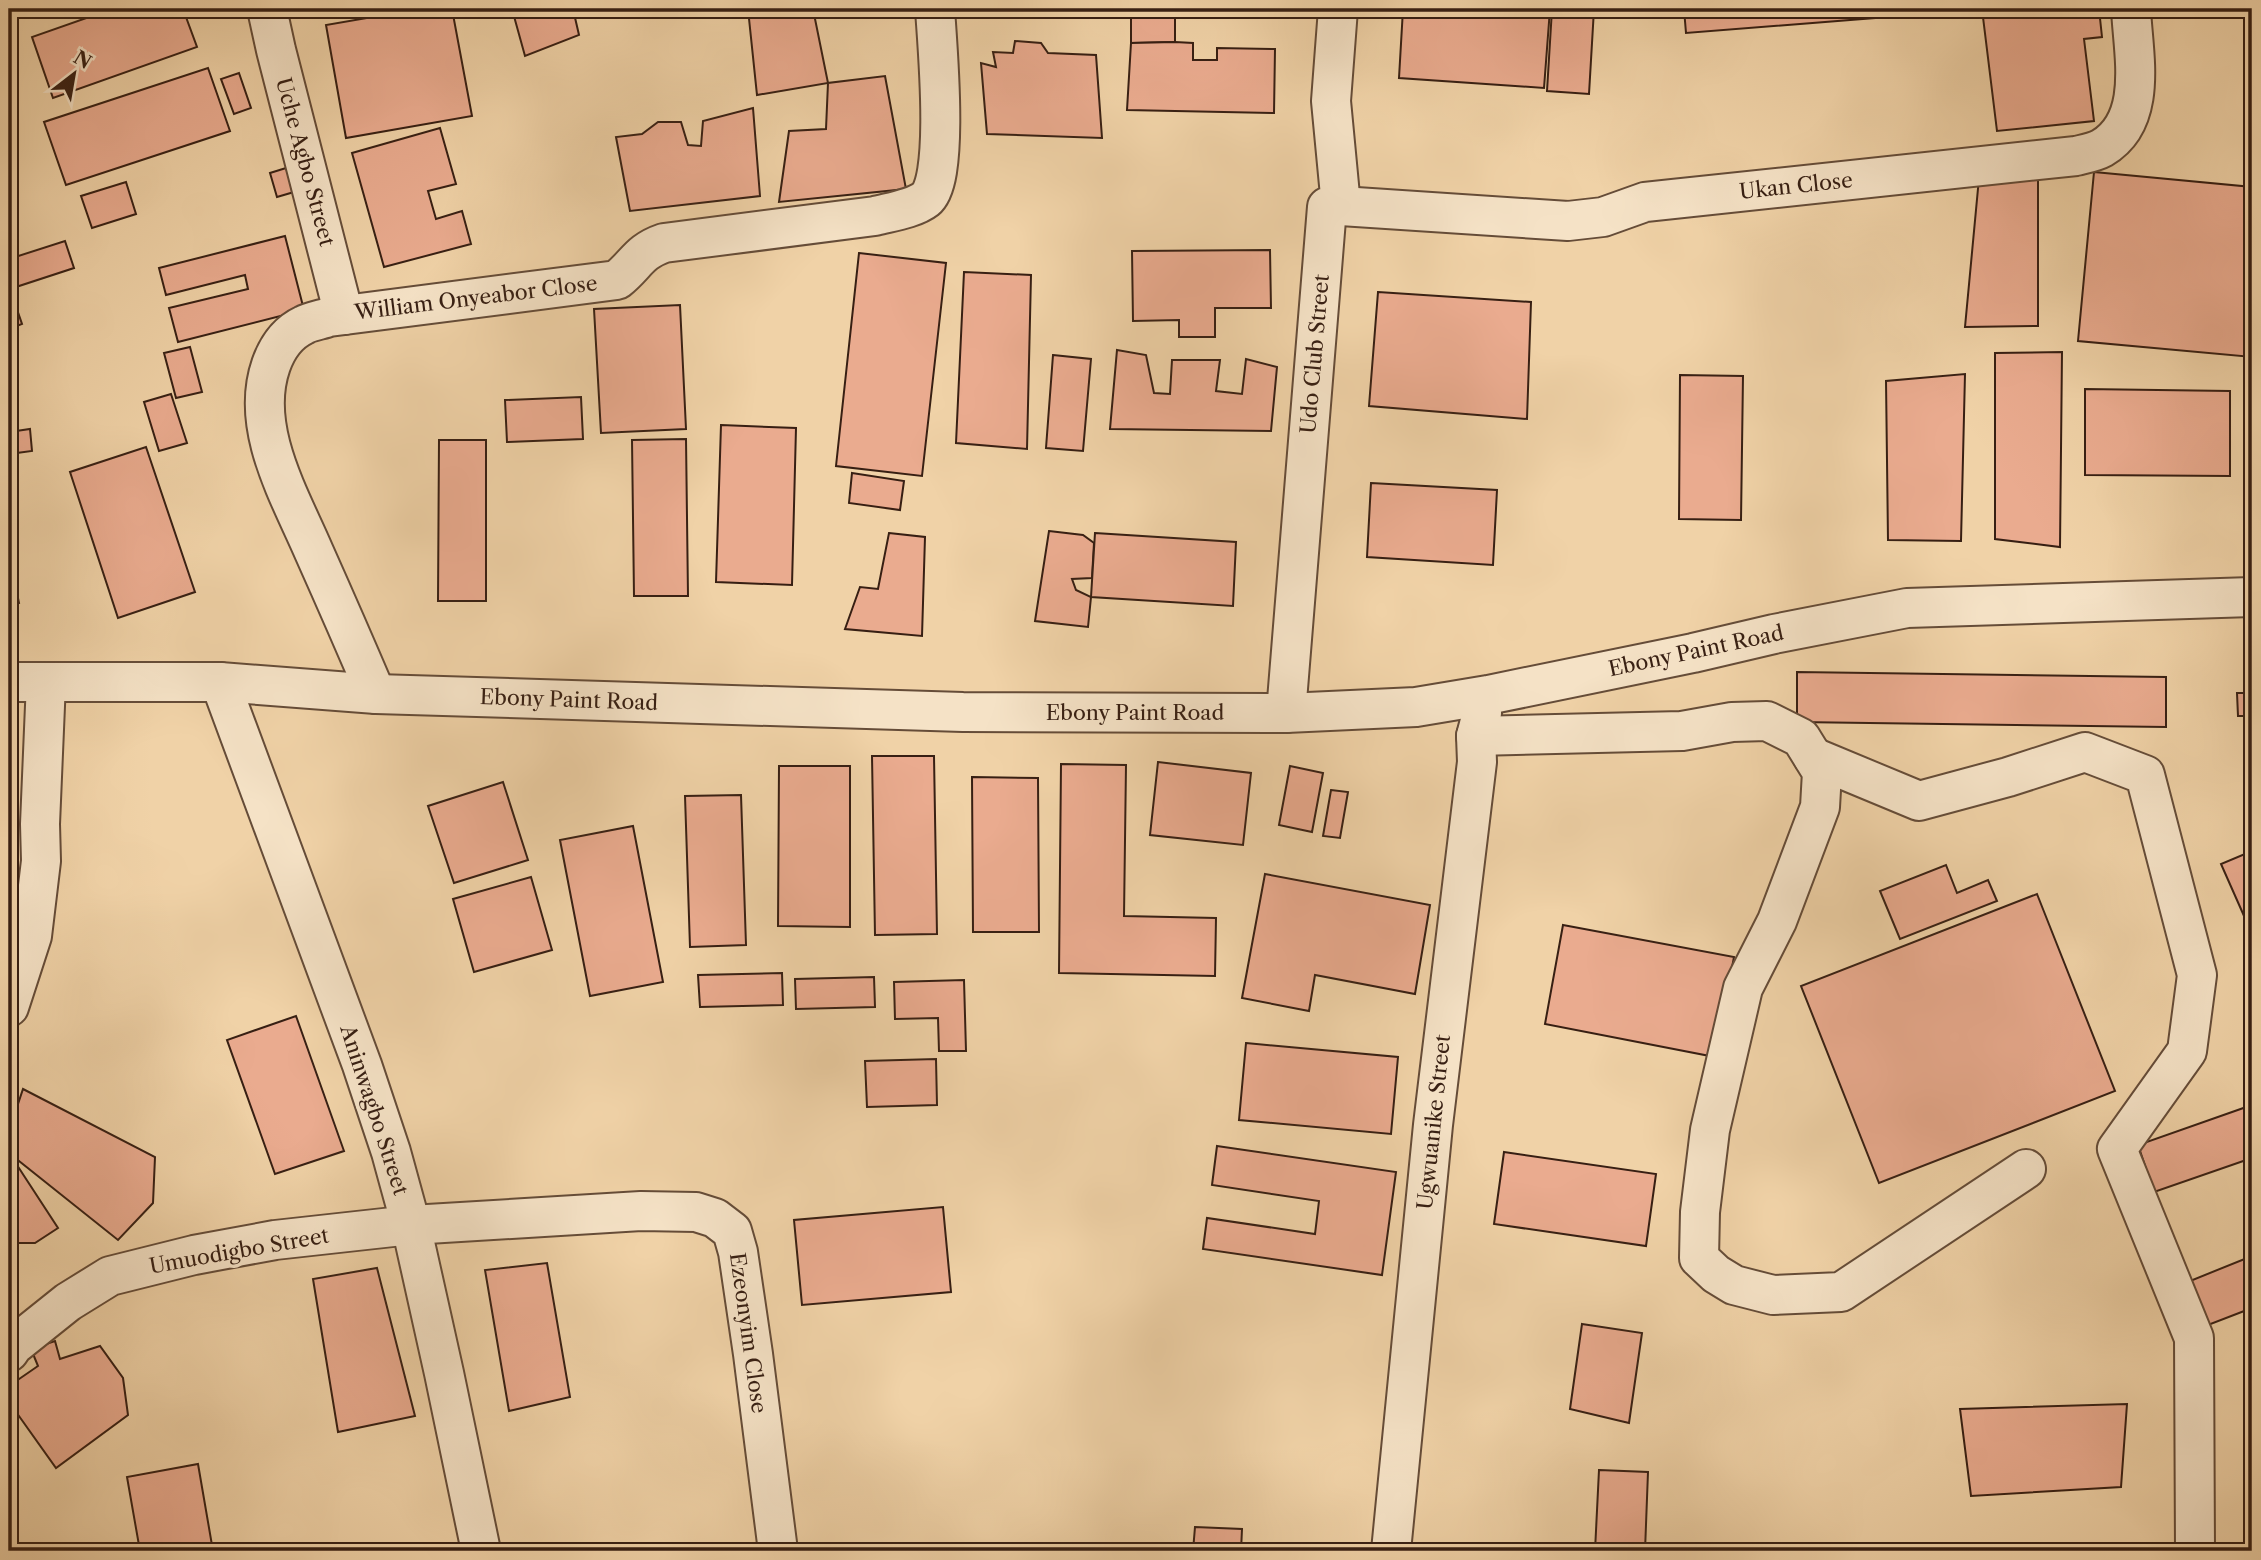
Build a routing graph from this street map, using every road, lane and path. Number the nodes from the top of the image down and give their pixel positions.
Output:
1 (267, 9) edge
2 (936, 9) edge
3 (1338, 9) edge
4 (2131, 9) edge
5 (1341, 206) junction
6 (344, 315) junction
7 (2252, 597) edge
8 (9, 682) edge
9 (46, 682) junction
10 (220, 682) junction
11 (376, 694) junction
12 (1488, 695) junction
13 (1286, 713) junction
14 (1476, 736) junction
15 (1813, 757) junction
16 (9, 1007) edge
17 (2026, 1169) dead end
18 (411, 1225) junction
19 (9, 1352) edge
20 (481, 1551) edge
21 (778, 1551) edge
22 (1391, 1551) edge
23 (2194, 1551) edge

1 - 6 street, Uche Agbo Street
2 - 6 street, William Onyeabor Close
3 - 5 street
4 - 5 street, Ukan Close
5 - 13 street, Udo Club Street
6 - 11 street, William Onyeabor Close
7 - 12 street, Ebony Paint Road
8 - 9 street, Ebony Paint Road
9 - 10 street, Ebony Paint Road
9 - 16 street
10 - 11 street, Ebony Paint Road
10 - 18 street, Aninwagbo Street
11 - 13 street, Ebony Paint Road
12 - 13 street, Ebony Paint Road
12 - 14 street, Ugwuanike Street
14 - 15 street
14 - 22 street, Ugwuanike Street
15 - 17 street
15 - 23 street
18 - 19 street, Umuodigbo Street
18 - 20 street, Aninwagbo Street
18 - 21 street, Ezeonyim Close

